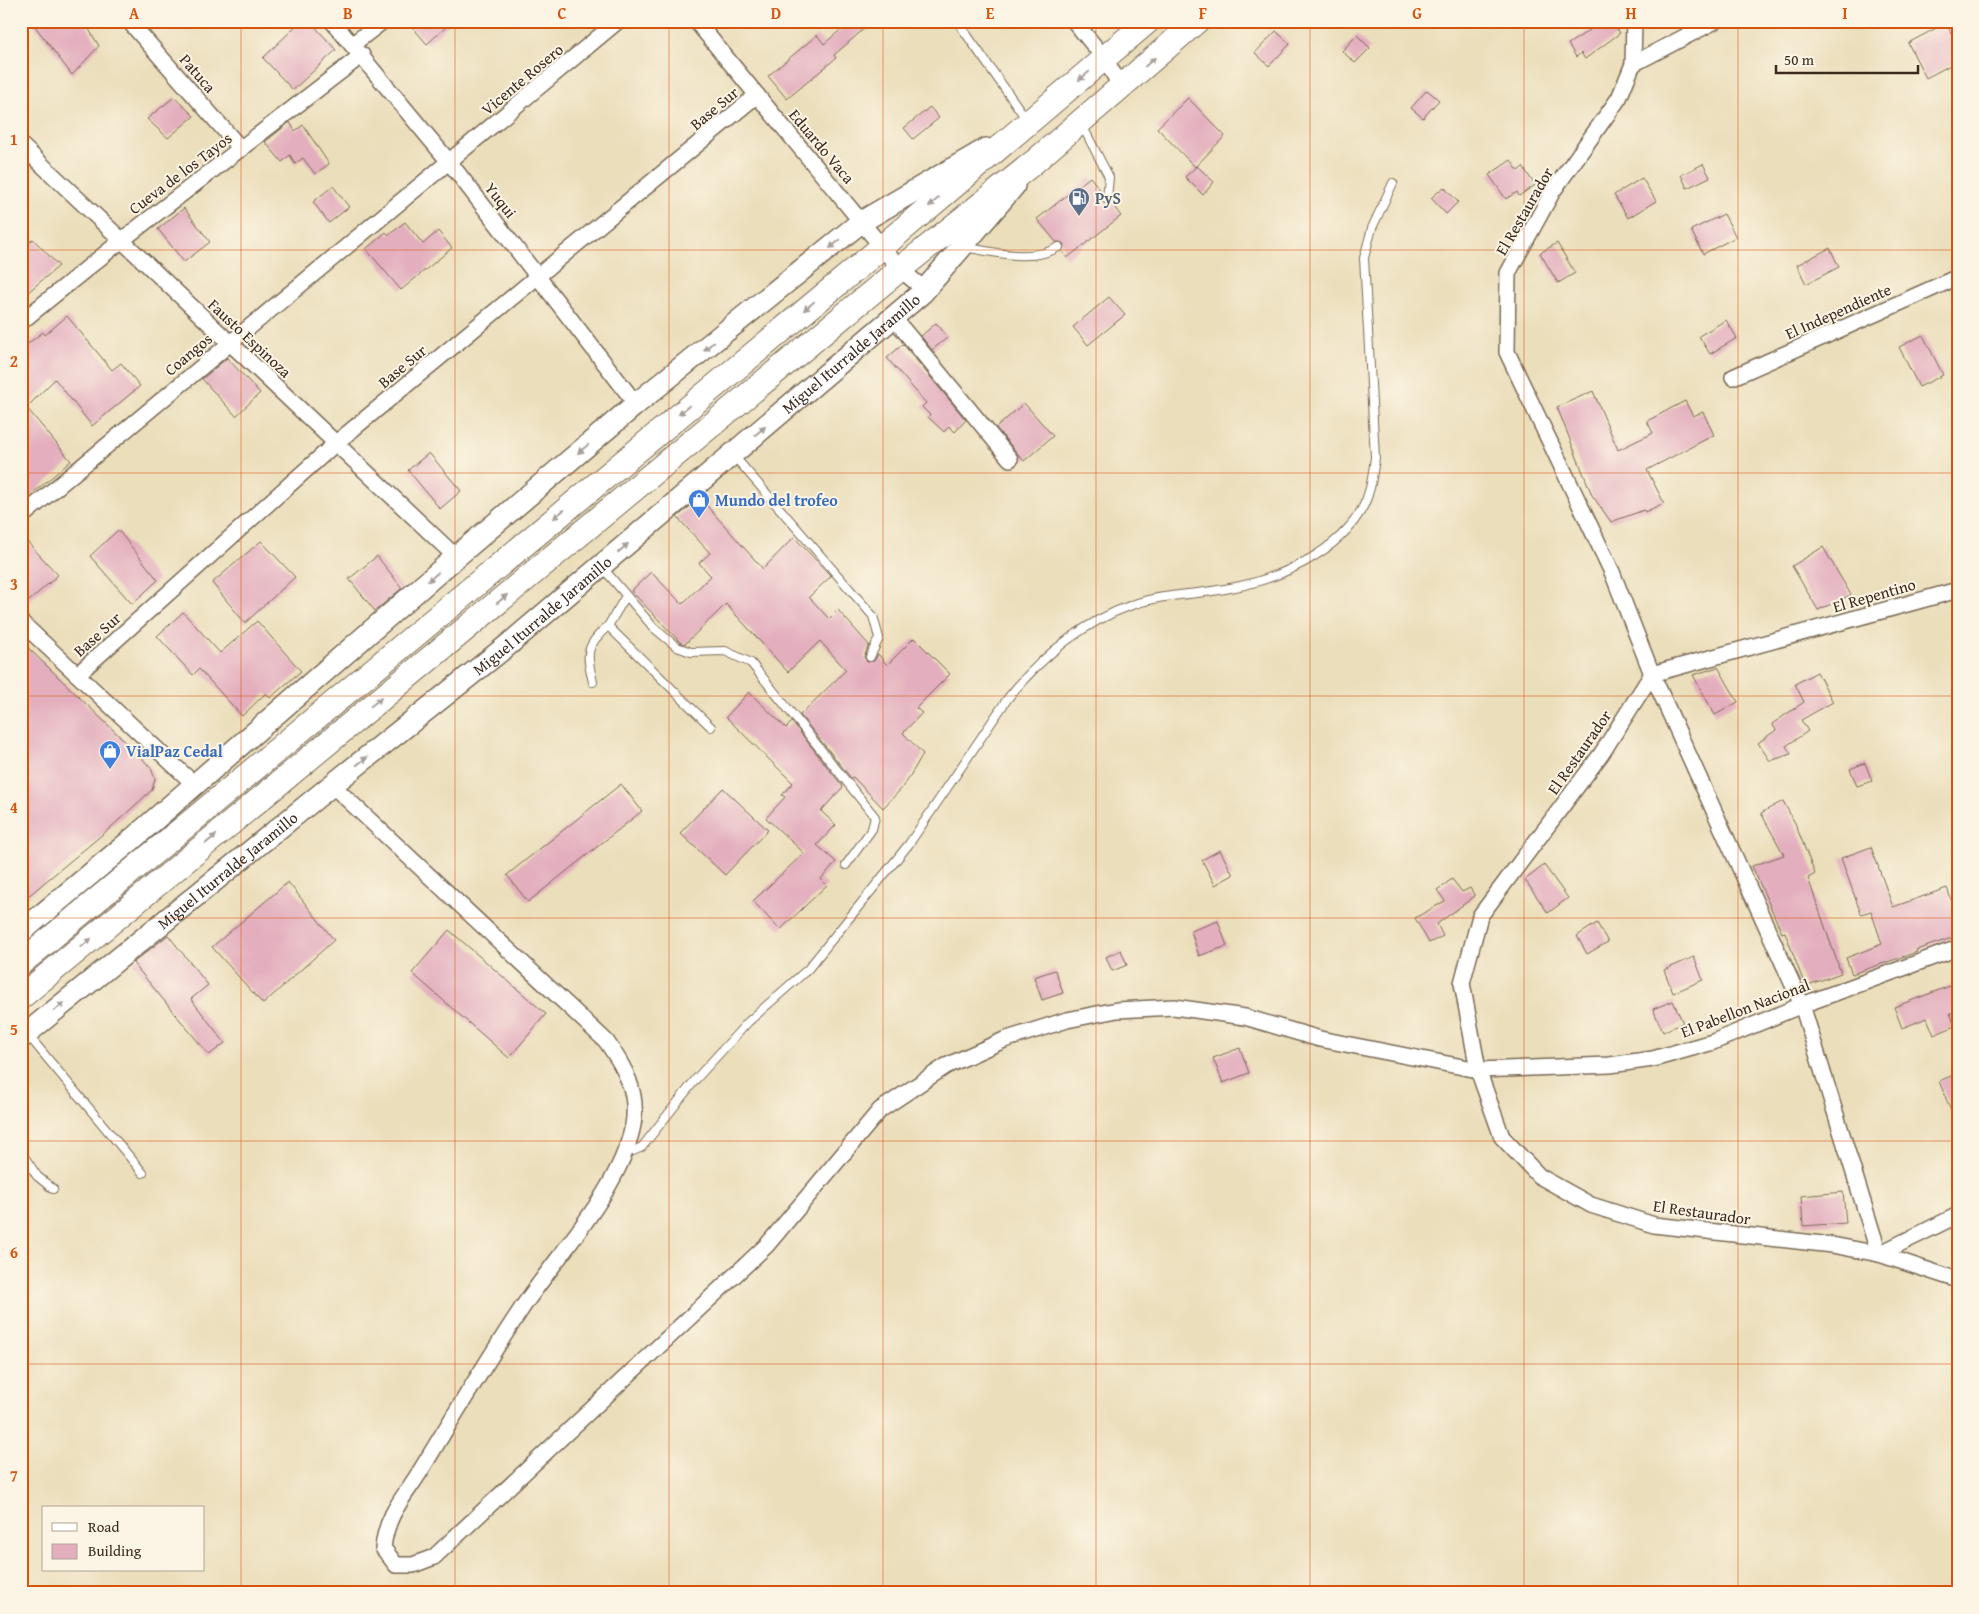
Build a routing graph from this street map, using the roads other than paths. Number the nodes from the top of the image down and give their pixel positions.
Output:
1 (129, 21) edge
2 (332, 21) edge
3 (383, 21) edge
4 (618, 21) edge
5 (696, 21) edge
6 (957, 21) edge
7 (1074, 21) edge
8 (1148, 21) edge
9 (1197, 21) edge
10 (1634, 21) edge
11 (1716, 21) edge
12 (357, 50) junction
13 (1105, 59) junction
14 (1634, 64) junction
15 (1121, 87) junction
16 (757, 95) junction
17 (1080, 122) junction
18 (1019, 128) junction
19 (21, 145) edge
20 (241, 149) junction
21 (1034, 162) junction
22 (450, 163) junction
23 (1393, 183) dead end
24 (1108, 199) dead end
25 (861, 222) junction
26 (122, 240) junction
27 (882, 246) junction
28 (1059, 246) dead end
29 (962, 247) junction
30 (900, 269) junction
31 (538, 276) junction
32 (1958, 276) edge
33 (925, 290) junction
34 (893, 317) junction
35 (21, 322) edge
36 (229, 342) junction
37 (1734, 378) dead end
38 (636, 404) junction
39 (336, 443) junction
40 (732, 454) junction
41 (1010, 458) dead end
42 (21, 517) edge
43 (456, 556) junction
44 (602, 566) junction
45 (1958, 590) edge
46 (626, 596) junction
47 (21, 622) edge
48 (608, 626) junction
49 (870, 657) dead end
50 (78, 674) junction
51 (1652, 674) junction
52 (593, 682) dead end
53 (711, 727) dead end
54 (194, 784) junction
55 (332, 785) junction
56 (846, 865) dead end
57 (21, 932) edge
58 (1958, 948) edge
59 (21, 963) edge
60 (21, 997) edge
61 (1802, 1005) junction
62 (24, 1036) edge
63 (1478, 1070) junction
64 (624, 1149) junction
65 (21, 1152) edge
66 (143, 1172) dead end
67 (53, 1189) dead end
68 (1958, 1215) edge
69 (1879, 1254) junction
70 (1958, 1280) edge

1 - 20 street, Patuca
2 - 12 street, Yuqui
3 - 12 street, Cueva de los Tayos
4 - 22 street, Vicente Rosero
5 - 16 street, Eduardo Vaca
6 - 18 lane
7 - 13 street
8 - 13 main road
15 -> 9 main road, Miguel Iturralde Jaramillo
10 - 14 street, El Restaurador
11 - 14 street
12 - 20 street, Cueva de los Tayos
12 - 22 street, Yuqui
13 - 15 street
13 -> 18 main road
14 - 51 street, El Restaurador
15 - 17 main road, Miguel Iturralde Jaramillo
16 - 25 street, Eduardo Vaca
16 - 31 street, Base Sur
17 - 21 main road, Miguel Iturralde Jaramillo
17 - 24 lane
18 - 25 main road
18 -> 27 main road
19 - 26 street, Fausto Espinoza
20 - 26 street, Cueva de los Tayos
21 - 29 main road, Miguel Iturralde Jaramillo
21 - 30 main road, Miguel Iturralde Jaramillo
22 - 31 street, Yuqui
22 - 36 street, Coangos
23 - 64 lane
25 - 27 street, Eduardo Vaca
25 -> 38 main road
26 - 35 street, Cueva de los Tayos
26 - 36 street, Fausto Espinoza
27 - 30 street, Eduardo Vaca
27 -> 59 main road
28 - 29 lane
29 - 33 main road, Miguel Iturralde Jaramillo
30 - 33 street, Eduardo Vaca
60 -> 30 main road, Miguel Iturralde Jaramillo
31 - 38 street, Yuqui
31 - 39 street, Base Sur
32 - 37 street, El Independiente
33 - 34 main road, Miguel Iturralde Jaramillo
40 -> 34 main road, Miguel Iturralde Jaramillo
34 - 41 street
36 - 39 street, Fausto Espinoza
36 - 42 street, Coangos
38 -> 43 main road
39 - 43 street, Fausto Espinoza
39 - 50 street, Base Sur
44 -> 40 main road, Miguel Iturralde Jaramillo
40 - 49 lane
43 -> 54 main road
44 - 46 lane
55 -> 44 main road, Miguel Iturralde Jaramillo
45 - 51 street, El Repentino
46 - 48 lane
46 - 56 lane
47 - 50 street
48 - 52 lane
48 - 53 lane
50 - 54 street
51 - 61 street
51 - 63 street, El Restaurador
54 - 57 main road
62 -> 55 main road, Miguel Iturralde Jaramillo
55 - 64 street
58 - 61 street, El Pabellon Nacional
61 - 63 street, El Pabellon Nacional
61 - 69 street
62 - 66 lane
63 - 64 street, El Pabellon Nacional
63 - 69 street, El Restaurador
65 - 67 lane
68 - 69 street
69 - 70 street, El Restaurador

